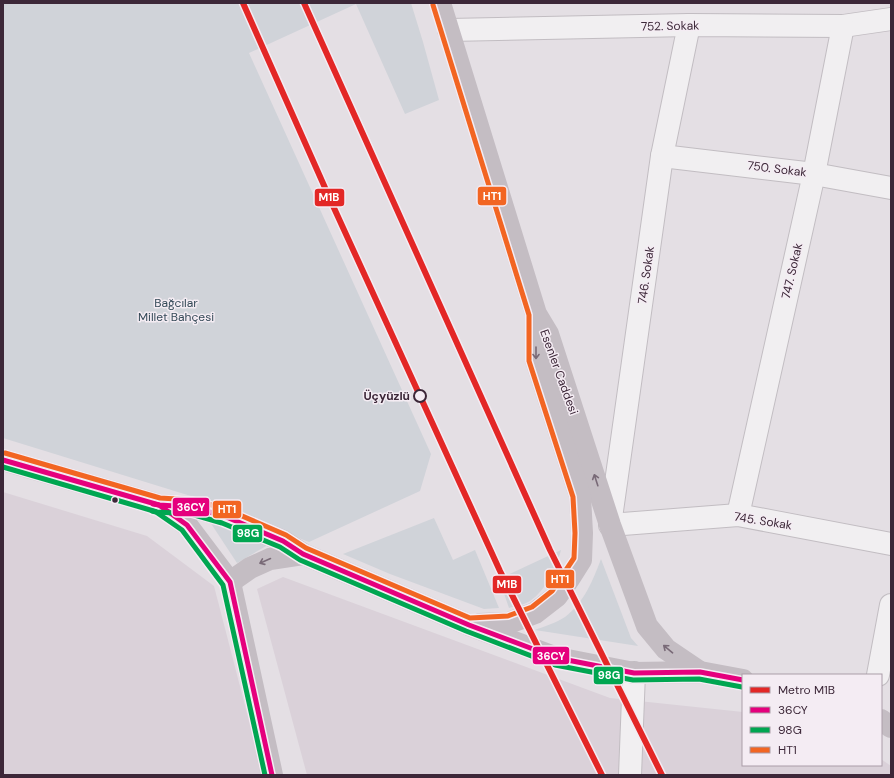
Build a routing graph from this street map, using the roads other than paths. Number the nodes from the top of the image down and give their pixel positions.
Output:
1 (440, 3) edge
2 (891, 19) edge
3 (689, 25) junction
4 (843, 26) junction
5 (449, 30) junction
6 (662, 156) junction
7 (814, 174) junction
8 (891, 188) edge
9 (536, 314) junction
10 (3, 460) edge
11 (159, 505) junction
12 (738, 515) junction
13 (610, 525) junction
14 (891, 544) edge
15 (303, 554) junction
16 (230, 582) junction
17 (891, 605) edge
18 (469, 625) junction
19 (700, 672) junction
20 (634, 673) junction
21 (878, 674) edge
22 (742, 680) edge
23 (882, 721) edge
24 (891, 727) edge
25 (272, 775) edge
26 (630, 775) edge

1 - 5 main road, Esenler Caddesi
2 - 4 street, 752. Sokak
3 - 4 street, 752. Sokak
3 - 5 street, 752. Sokak
3 - 6 street, 746. Sokak
4 - 7 street, 747. Sokak
5 - 9 main road, Esenler Caddesi
6 - 7 street, 750. Sokak
6 - 13 street, 746. Sokak
7 - 8 street, 750. Sokak
7 - 12 street, 747. Sokak
13 -> 9 main road, Esenler Caddesi
9 -> 18 main road
10 - 11 main road
11 - 15 main road
11 - 16 main road
12 - 13 street, 745. Sokak
12 - 14 street, 745. Sokak
19 -> 13 main road, Esenler Caddesi
15 -> 16 main road
15 - 18 main road
16 - 25 main road
17 - 21 street
18 - 20 main road
19 - 20 main road
19 - 22 main road
20 - 26 street
23 - 24 main road

